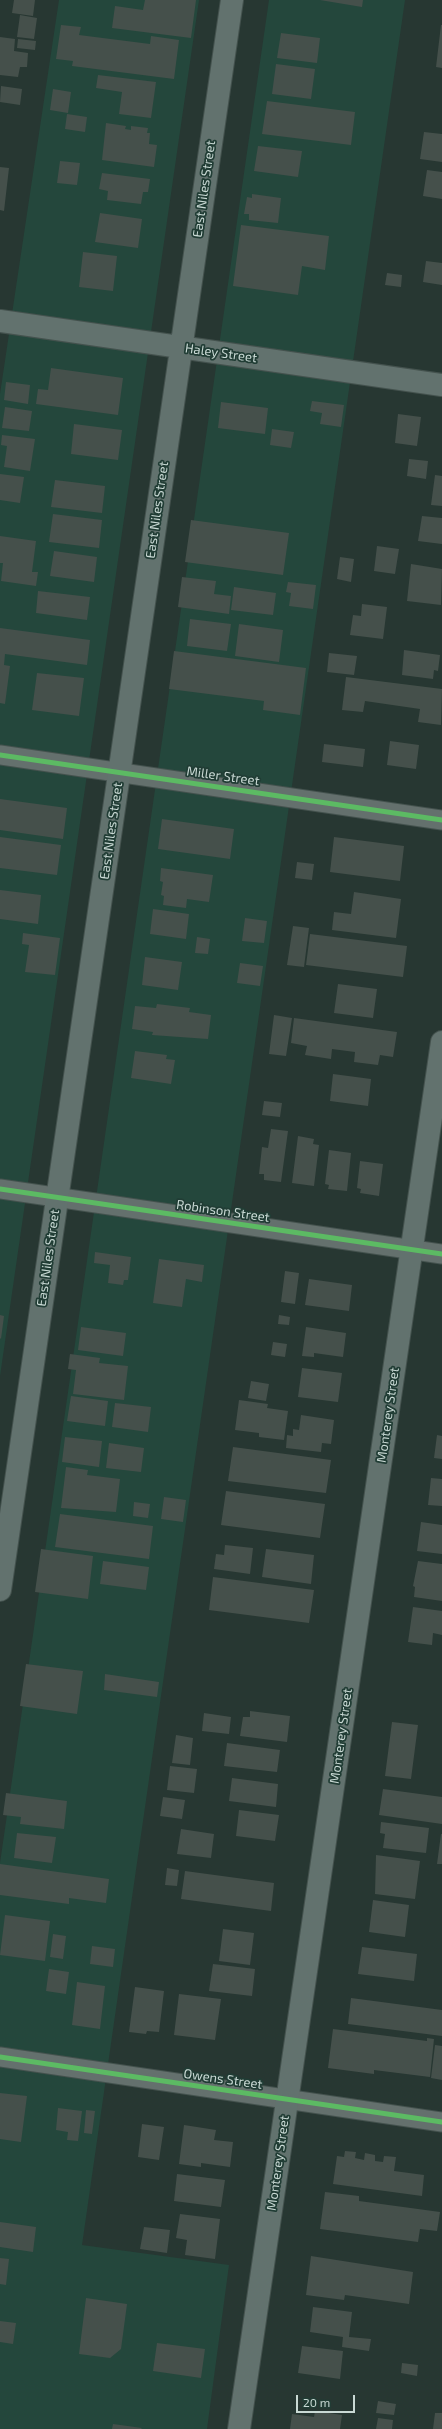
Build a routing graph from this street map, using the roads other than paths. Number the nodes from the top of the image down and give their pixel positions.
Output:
1 (232, 0) edge
2 (0, 321) edge
3 (181, 347) junction
4 (442, 385) edge
5 (0, 755) edge
6 (119, 772) junction
7 (442, 820) edge
8 (442, 1042) edge
9 (0, 1189) edge
10 (57, 1198) junction
11 (412, 1249) junction
12 (442, 1254) edge
13 (0, 1590) edge
14 (0, 2058) edge
15 (287, 2099) junction
16 (442, 2122) edge
17 (241, 2424) edge

1 - 3 main road, East Niles Street
2 - 3 main road, Haley Street
3 - 4 main road, Haley Street
3 - 6 main road, East Niles Street
5 - 6 street, Miller Street
6 - 7 street, Miller Street
6 - 10 main road, East Niles Street
8 - 11 main road, Monterey Street
9 - 10 street, Robinson Street
10 - 11 street, Robinson Street
10 - 13 main road, East Niles Street
11 - 12 street, Robinson Street
11 - 15 main road, Monterey Street
14 - 15 street, Owens Street
15 - 16 street, Owens Street
15 - 17 main road, Monterey Street

